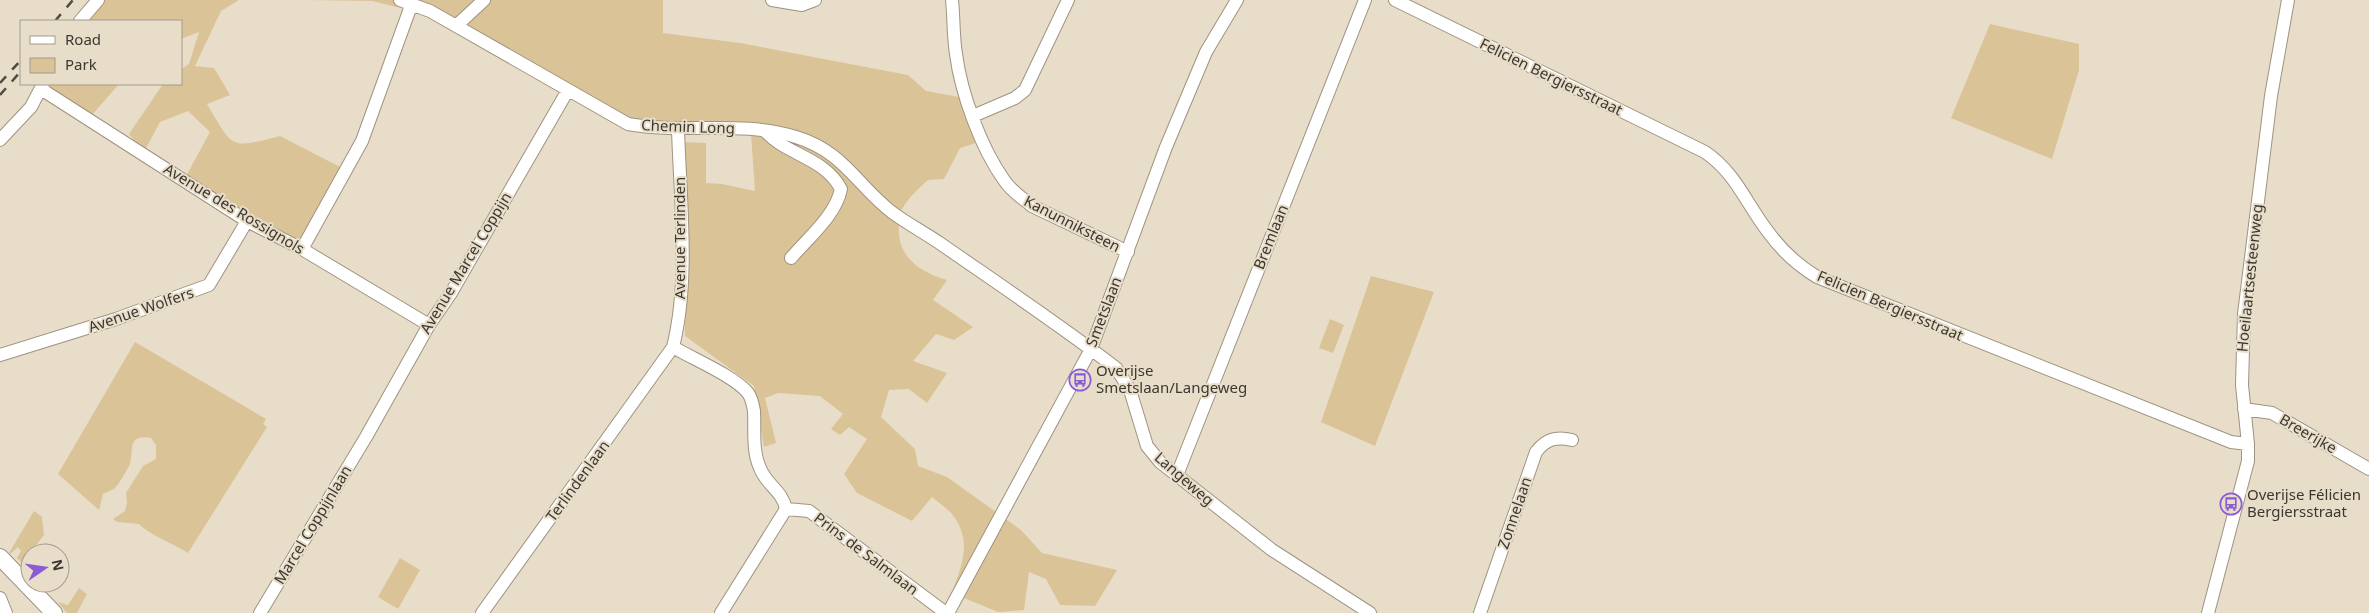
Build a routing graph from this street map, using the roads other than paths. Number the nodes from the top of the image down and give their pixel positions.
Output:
1 (98, 0) edge
2 (484, 0) edge
3 (772, 0) edge
4 (815, 0) edge
5 (952, 0) edge
6 (1068, 0) edge
7 (1237, 0) edge
8 (1365, 0) edge
9 (1395, 0) edge
10 (2288, 0) edge
11 (406, 2) edge
12 (81, 20) edge
13 (456, 26) junction
14 (42, 87) edge
15 (568, 90) junction
16 (973, 116) junction
17 (678, 129) junction
18 (765, 131) junction
19 (0, 140) edge
20 (247, 221) junction
21 (915, 228) joint
22 (302, 249) junction
23 (1128, 252) junction
24 (791, 258) dead end
25 (429, 325) junction
26 (673, 347) junction
27 (1091, 349) junction
28 (0, 355) edge
29 (2244, 409) junction
30 (366, 437) joint
31 (1572, 440) dead end
32 (2248, 444) junction
33 (2369, 469) edge
34 (1177, 475) junction
35 (786, 509) junction
36 (0, 557) edge
37 (0, 598) edge
38 (6, 613) edge
39 (54, 613) edge
40 (260, 613) edge
41 (482, 613) edge
42 (721, 613) edge
43 (947, 613) edge
44 (1370, 613) edge
45 (1480, 613) edge
46 (2208, 613) edge

1 - 12 street
2 - 13 street
3 - 4 street
5 - 16 street, Kanunniksteen
6 - 16 street
7 - 23 street, Smetslaan
8 - 34 street, Bremlaan
9 - 32 street, Felicien Bergiersstraat
10 - 29 street, Hoeilaartsesteenweg
11 - 13 street, Chemin Long
11 - 22 street
13 - 15 street, Chemin Long
14 - 19 street
14 - 20 street, Avenue des Rossignols
15 - 17 street, Chemin Long
15 - 25 street, Avenue Marcel Coppijn
16 - 23 street, Kanunniksteen
17 - 18 street, Chemin Long
17 - 26 street, Avenue Terlinden
18 - 21 street, Chemin Long
18 - 24 street
20 - 22 street, Avenue des Rossignols
20 - 28 street, Avenue Wolfers
21 - 27 street, Langeweg
22 - 25 street, Avenue des Rossignols
23 - 27 street, Smetslaan
25 - 30 street, Avenue Marcel Coppijn
26 - 35 street
26 - 41 street, Terlindenlaan
27 - 34 street, Langeweg
27 - 43 street, Smetslaan
29 - 32 street, Hoeilaartsesteenweg
29 - 33 street, Breerijke
30 - 40 street, Marcel Coppijnlaan
31 - 45 street, Zonnelaan
32 - 46 street, Hoeilaartsesteenweg
34 - 44 street, Langeweg
35 - 42 street
35 - 43 street, Prins de Salmlaan
36 - 39 main road
37 - 38 street

